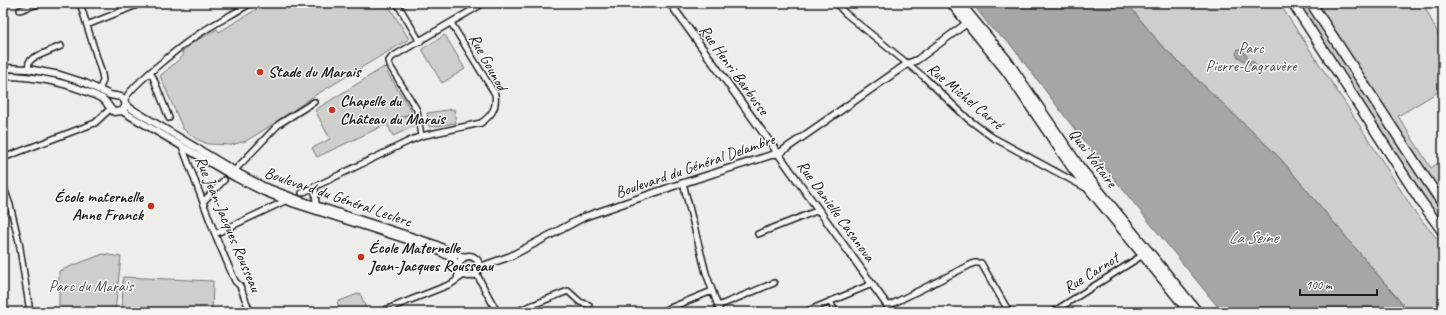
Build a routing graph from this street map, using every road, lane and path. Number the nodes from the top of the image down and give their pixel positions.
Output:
1 (41, 3) edge
2 (80, 3) edge
3 (120, 3) edge
4 (142, 3) edge
5 (251, 3) edge
6 (397, 3) edge
7 (484, 3) edge
8 (670, 3) edge
9 (836, 3) edge
10 (951, 3) edge
11 (1293, 3) edge
12 (1311, 3) edge
13 (961, 4) edge
14 (20, 10) dead end
15 (123, 11) junction
16 (970, 20) junction
17 (451, 23) junction
18 (87, 25) junction
19 (420, 42) junction
20 (61, 46) dead end
21 (907, 64) junction
22 (3, 68) edge
23 (28, 69) junction
24 (150, 73) junction
25 (3, 76) edge
26 (99, 90) junction
27 (122, 98) junction
28 (314, 102) dead end
29 (109, 107) junction
30 (122, 111) junction
31 (169, 118) dead end
32 (421, 136) junction
33 (182, 145) junction
34 (778, 153) junction
35 (3, 158) edge
36 (234, 171) junction
37 (224, 180) dead end
38 (683, 183) junction
39 (3, 185) edge
40 (315, 186) junction
41 (1090, 191) junction
42 (302, 192) dead end
43 (285, 201) junction
44 (203, 202) junction
45 (1443, 204) edge
46 (316, 206) junction
47 (819, 210) junction
48 (1443, 232) edge
49 (215, 234) junction
50 (758, 234) dead end
51 (1143, 255) junction
52 (465, 257) junction
53 (477, 260) junction
54 (498, 260) junction
55 (459, 267) junction
56 (477, 271) junction
57 (464, 275) junction
58 (457, 279) junction
59 (774, 284) dead end
60 (872, 284) junction
61 (712, 291) junction
62 (830, 301) junction
63 (589, 306) dead end
64 (718, 306) junction
65 (888, 306) junction
66 (30, 312) edge
67 (249, 312) edge
68 (380, 312) edge
69 (497, 312) edge
70 (515, 312) edge
71 (660, 312) edge
72 (720, 312) edge
73 (805, 312) edge
74 (835, 312) edge
75 (892, 312) edge
76 (1009, 312) edge
77 (1053, 312) edge
78 (1189, 312) edge
79 (1198, 312) edge

1 - 14 street
2 - 18 street
3 - 15 street
4 - 15 street
5 - 24 street
6 - 19 street
7 - 17 street
8 - 34 street, Rue Henri Barbusse
9 - 21 street, Rue Michel Carré
10 - 16 main road
11 - 48 highway
12 - 45 highway
13 - 16 main road
15 - 18 street
16 - 21 street, Boulevard du Général Delambre
16 - 41 main road, Quai Voltaire
16 - 79 main road, Quai Voltaire
17 - 19 street
17 - 32 street, Rue Gounod
18 - 26 street
19 - 32 street
20 - 23 street
21 - 34 street, Boulevard du Général Delambre
21 - 41 street, Rue Michel Carré
22 - 23 street, Boulevard du Général Leclerc
23 - 26 street, Boulevard du Général Leclerc
24 - 27 street
24 - 31 street
25 - 29 street
26 - 27 street, Boulevard du Général Leclerc
27 - 29 street
27 - 30 street
27 - 36 street, Boulevard du Général Leclerc
28 - 36 street
29 - 30 street
29 - 35 street
30 - 33 street, Boulevard du Général Leclerc
32 - 40 street, Rue Gounod
33 - 43 street, Boulevard du Général Leclerc
33 - 44 street, Rue Jean-Jacques Rousseau
34 - 38 street, Boulevard du Général Delambre
34 - 47 street, Rue Danielle Casanova
36 - 46 street, Boulevard du Général Leclerc
37 - 44 street
38 - 54 street, Boulevard du Général Delambre
38 - 61 street
39 - 66 street
40 - 42 street, Rue Gounod
40 - 46 street
41 - 51 main road, Quai Voltaire
43 - 49 street
43 - 55 street, Boulevard du Général Leclerc
44 - 49 street, Rue Jean-Jacques Rousseau
46 - 52 street, Boulevard du Général Leclerc
47 - 50 street
47 - 60 street, Rue Danielle Casanova
49 - 67 street, Rue Jean-Jacques Rousseau
51 - 77 street, Rue Carnot
51 - 78 main road, Quai Voltaire
52 - 53 street
52 - 55 street
53 - 54 street, Boulevard du Général Delambre
53 - 56 street
54 - 56 street, Boulevard du Général Delambre
55 - 57 street
55 - 58 street
56 - 57 street
56 - 69 street
57 - 58 street
58 - 68 street
59 - 64 street
60 - 62 street
60 - 65 street, Rue Danielle Casanova
61 - 64 street
61 - 71 street
62 - 73 street
62 - 74 street
63 - 70 street
64 - 72 street
65 - 75 street, Rue Danielle Casanova
65 - 76 street

